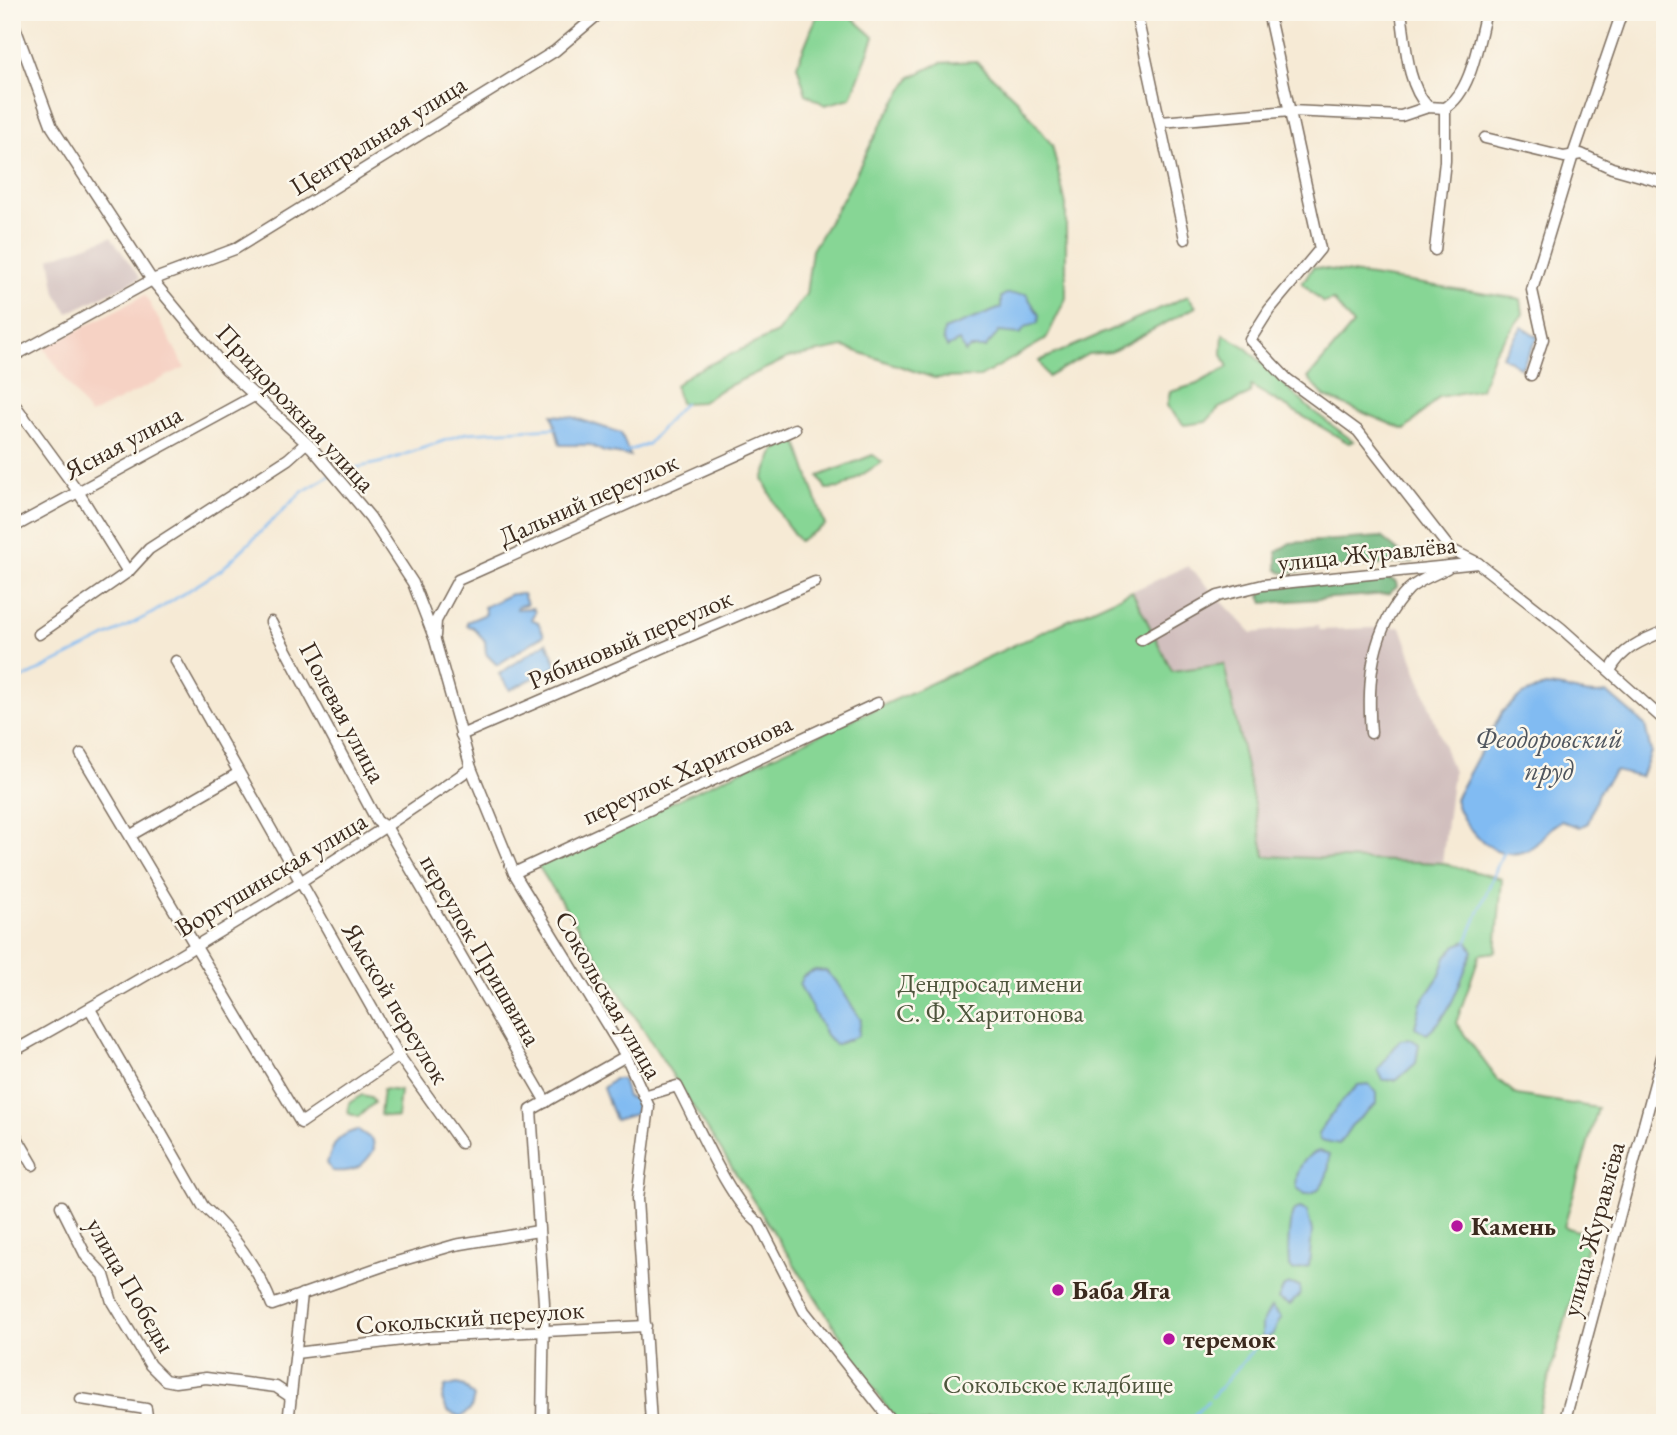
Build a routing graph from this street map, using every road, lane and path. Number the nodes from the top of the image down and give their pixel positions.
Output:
1 (601, 12) edge
2 (1136, 12) edge
3 (1268, 12) edge
4 (1401, 12) edge
5 (1486, 12) edge
6 (1622, 12) edge
7 (12, 19) edge
8 (1428, 107) junction
9 (1445, 108) junction
10 (1290, 111) junction
11 (1161, 122) junction
12 (1486, 138) dead end
13 (1573, 155) junction
14 (1665, 183) edge
15 (1185, 239) dead end
16 (1435, 250) dead end
17 (152, 280) junction
18 (12, 357) edge
19 (1531, 375) dead end
20 (256, 395) junction
21 (12, 401) edge
22 (24, 417) junction
23 (12, 424) edge
24 (795, 429) dead end
25 (306, 443) junction
26 (77, 490) junction
27 (12, 528) edge
28 (1478, 563) junction
29 (1454, 564) junction
30 (128, 572) junction
31 (814, 582) dead end
32 (271, 622) dead end
33 (1665, 631) edge
34 (39, 634) dead end
35 (435, 640) junction
36 (1141, 640) dead end
37 (176, 661) dead end
38 (1610, 671) junction
39 (878, 703) dead end
40 (1665, 720) edge
41 (1371, 733) dead end
42 (461, 735) junction
43 (81, 754) dead end
44 (471, 768) junction
45 (237, 774) junction
46 (377, 821) joint
47 (387, 828) junction
48 (131, 835) junction
49 (514, 873) junction
50 (300, 882) junction
51 (196, 945) junction
52 (90, 1009) junction
53 (1665, 1046) edge
54 (12, 1052) edge
55 (399, 1056) junction
56 (626, 1056) junction
57 (1662, 1071) edge
58 (644, 1096) junction
59 (546, 1102) junction
60 (12, 1129) edge
61 (461, 1143) dead end
62 (33, 1165) dead end
63 (61, 1206) dead end
64 (538, 1231) junction
65 (302, 1294) junction
66 (646, 1326) junction
67 (544, 1332) junction
68 (296, 1353) junction
69 (290, 1397) junction
70 (81, 1399) dead end
71 (148, 1423) edge
72 (288, 1423) edge
73 (542, 1423) edge
74 (651, 1423) edge
75 (893, 1423) edge
76 (1564, 1423) edge

1 - 17 street, Центральная улица
2 - 11 street
3 - 10 street
4 - 8 street
5 - 9 street
6 - 13 street
7 - 17 street, Придорожная улица
8 - 9 street
8 - 10 street
9 - 16 street
10 - 11 street
10 - 28 street
11 - 15 street
12 - 13 street
13 - 14 street
13 - 19 street
17 - 18 street, Центральная улица
17 - 20 street, Придорожная улица
20 - 25 street, Придорожная улица
20 - 26 street, Ясная улица
21 - 22 street
22 - 23 street
22 - 26 street
24 - 35 street, Дальний переулок
25 - 30 street
25 - 35 street, Придорожная улица
26 - 27 street, Ясная улица
26 - 30 street
28 - 29 street, улица Журавлёва
28 - 38 street, улица Журавлёва
29 - 36 street, улица Журавлёва
29 - 41 street
30 - 34 street
31 - 42 street, Рябиновый переулок
32 - 46 street, Полевая улица
33 - 38 street
35 - 42 street, Придорожная улица
37 - 45 street, Ямской переулок
38 - 40 street, улица Журавлёва
39 - 49 street, переулок Харитонова
42 - 44 street, Придорожная улица
43 - 48 street
44 - 47 street, Воргушинская улица
44 - 49 street, Сокольская улица
45 - 48 street
45 - 50 street, Ямской переулок
46 - 47 street, переулок Пришвина
47 - 50 street, Воргушинская улица
47 - 59 street, переулок Пришвина
48 - 51 street
49 - 56 street, Сокольская улица
50 - 51 street, Воргушинская улица
50 - 55 street, Ямской переулок
51 - 52 street, Воргушинская улица
51 - 55 street
52 - 54 street, Воргушинская улица
52 - 65 street
53 - 57 street, улица Журавлёва
55 - 61 street, Ямской переулок
56 - 58 street, Сокольская улица
56 - 59 street
57 - 76 street, улица Журавлёва
58 - 66 street, Сокольская улица
58 - 75 street
59 - 64 street
60 - 62 street
63 - 69 street, улица Победы
64 - 65 street
64 - 67 street
65 - 68 street
66 - 67 street, Сокольский переулок
66 - 74 street, Сокольская улица
67 - 68 street, Сокольский переулок
67 - 73 street
68 - 69 street
69 - 72 street
70 - 71 street

